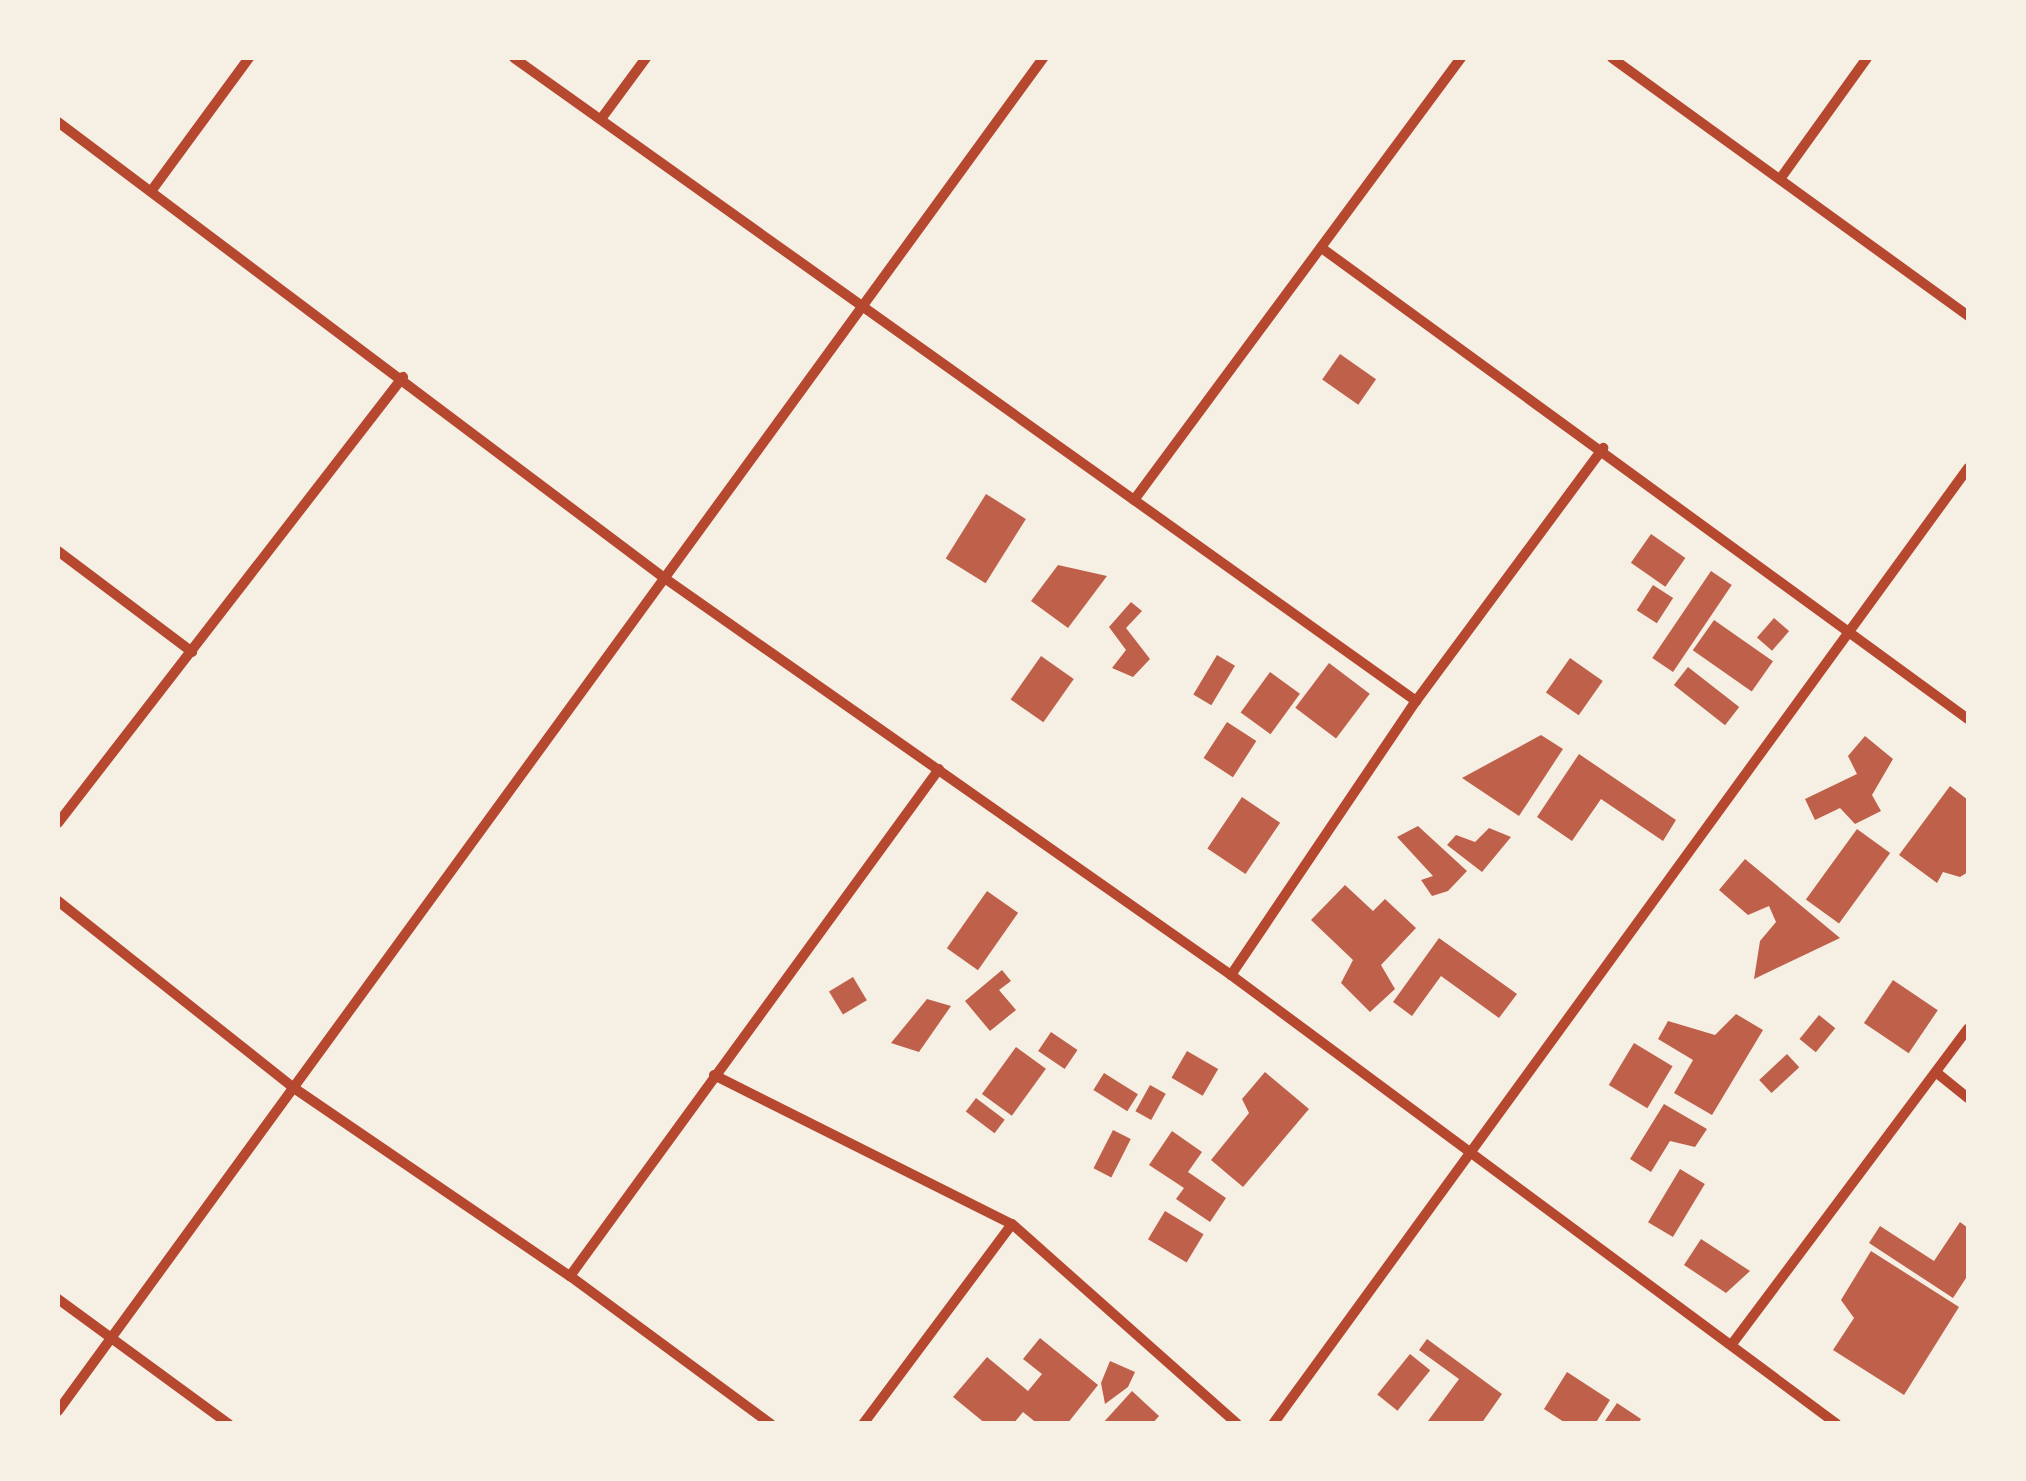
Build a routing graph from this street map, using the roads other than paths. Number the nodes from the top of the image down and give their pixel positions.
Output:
1 (249, 58) edge
2 (514, 58) edge
3 (646, 58) edge
4 (1042, 58) edge
5 (1461, 58) edge
6 (1612, 58) edge
7 (1868, 58) edge
8 (601, 119) junction
9 (58, 122) edge
10 (1780, 179) junction
11 (152, 190) junction
12 (1323, 250) junction
13 (862, 306) junction
14 (1968, 316) edge
15 (403, 377) junction
16 (1603, 448) junction
17 (1968, 468) edge
18 (1134, 500) junction
19 (58, 552) edge
20 (664, 577) junction
21 (1850, 632) junction
22 (192, 652) junction
23 (1416, 701) junction
24 (1968, 719) edge
25 (939, 769) junction
26 (58, 823) edge
27 (58, 901) edge
28 (1231, 975) junction
29 (1968, 1029) edge
30 (714, 1074) junction
31 (1936, 1074) junction
32 (291, 1086) junction
33 (1968, 1098) edge
34 (1471, 1152) junction
35 (1012, 1224) junction
36 (570, 1276) junction
37 (58, 1299) edge
38 (109, 1337) junction
39 (1732, 1344) junction
40 (58, 1411) edge
41 (229, 1424) edge
42 (771, 1424) edge
43 (862, 1424) edge
44 (1238, 1424) edge
45 (1273, 1424) edge
46 (1837, 1424) edge

1 - 11 street
2 - 8 street
3 - 8 street
4 - 13 street
5 - 12 street
6 - 10 street
7 - 10 street
8 - 13 street
9 - 11 street
10 - 14 street
11 - 15 street
12 - 16 street
12 - 18 street
13 - 18 street
13 - 20 street
15 - 20 street
15 - 22 street
16 - 21 street
16 - 23 street
17 - 21 street
18 - 23 street
19 - 22 street
20 - 25 street
20 - 32 street
21 - 24 street
21 - 34 street
22 - 26 street
23 - 28 street
25 - 28 street
25 - 30 street
27 - 32 street
28 - 34 street
29 - 31 street
30 - 35 street
30 - 36 street
31 - 33 street
31 - 39 street
32 - 36 street
32 - 38 street
34 - 39 street
34 - 45 street
35 - 43 street
35 - 44 street
36 - 42 street
37 - 38 street
38 - 40 street
38 - 41 street
39 - 46 street

